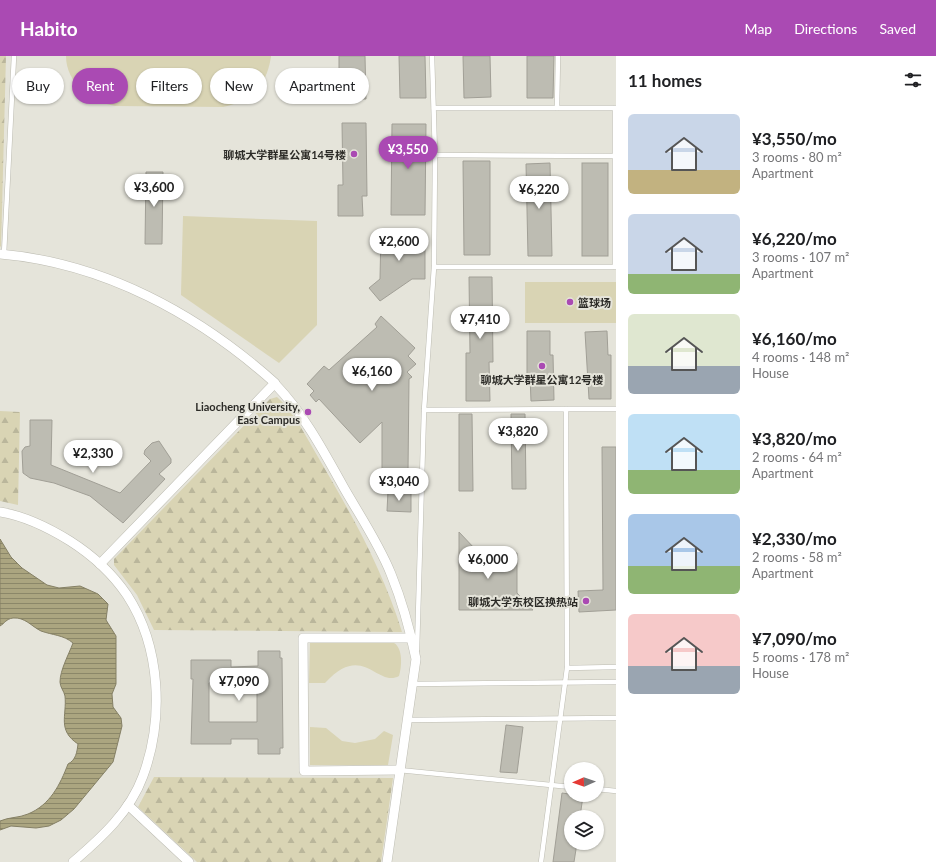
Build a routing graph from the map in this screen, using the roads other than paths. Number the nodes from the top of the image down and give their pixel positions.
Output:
1 (14, 56) edge
2 (432, 56) edge
3 (558, 56) edge
4 (434, 108) junction
5 (557, 108) junction
6 (615, 108) edge
7 (435, 155) junction
8 (615, 156) edge
9 (2, 254) edge
10 (434, 267) junction
11 (615, 267) edge
12 (275, 384) junction
13 (566, 409) junction
14 (616, 409) edge
15 (424, 410) junction
16 (0, 512) edge
17 (100, 564) junction
18 (407, 623) junction
19 (419, 623) junction
20 (412, 638) junction
21 (416, 658) junction
22 (616, 667) edge
23 (567, 668) junction
24 (565, 682) junction
25 (616, 682) edge
26 (413, 684) junction
27 (561, 718) junction
28 (616, 718) edge
29 (408, 720) junction
30 (399, 770) junction
31 (550, 785) junction
32 (564, 786) edge
33 (604, 790) edge
34 (616, 791) edge
35 (128, 805) junction
36 (73, 862) edge
37 (189, 862) edge
38 (387, 862) edge
39 (541, 862) edge

1 - 9 lane
2 - 4 lane
3 - 5 lane
4 - 5 lane
4 - 7 lane
5 - 6 lane
6 - 8 lane
7 - 8 lane
7 - 10 lane
8 - 11 lane
9 - 12 street
10 - 11 lane
10 - 15 lane
12 - 17 street
12 - 18 street
13 - 14 lane
13 - 15 lane
13 - 23 lane
15 - 19 lane
16 - 17 street
17 - 35 street
18 - 19 lane
18 - 20 street
19 - 21 lane
20 - 21 street
20 - 30 street
21 - 26 street
22 - 23 lane
23 - 24 lane
24 - 25 lane
24 - 26 lane
24 - 27 lane
26 - 29 street
27 - 28 lane
27 - 29 lane
27 - 31 lane
29 - 30 street
30 - 31 lane
30 - 38 street
31 - 32 lane
31 - 39 lane
33 - 34 lane
35 - 36 street
35 - 37 street

